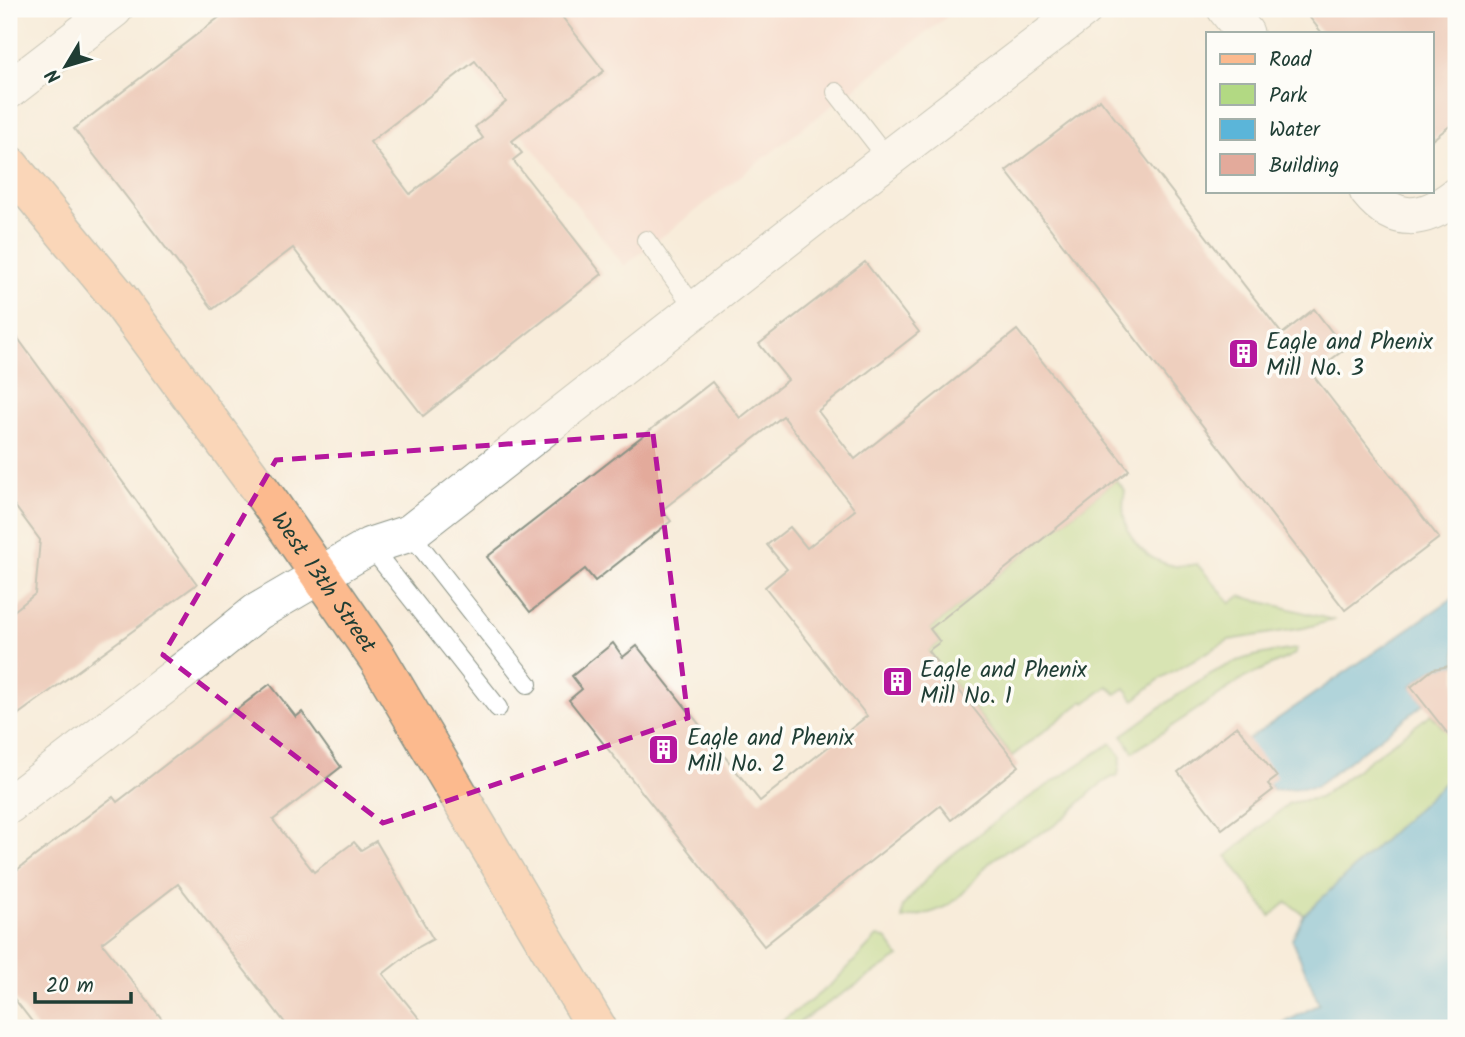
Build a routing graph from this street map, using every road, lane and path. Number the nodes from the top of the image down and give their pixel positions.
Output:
1 (114, 9) edge
2 (1084, 9) edge
3 (1226, 9) edge
4 (1244, 32) edge
5 (9, 90) edge
6 (836, 92) dead end
7 (888, 159) junction
8 (9, 165) edge
9 (1369, 192) edge
10 (1456, 196) edge
11 (646, 240) dead end
12 (696, 310) junction
13 (410, 533) junction
14 (370, 546) junction
15 (528, 684) dead end
16 (498, 708) dead end
17 (9, 805) edge
18 (597, 1028) edge

1 - 5 street
2 - 7 street
3 - 4 street
6 - 7 lane
7 - 12 street
8 - 18 main road, West 13th Street
9 - 10 street
11 - 12 lane
12 - 13 street
13 - 14 street
13 - 15 lane
14 - 16 lane
14 - 17 street

